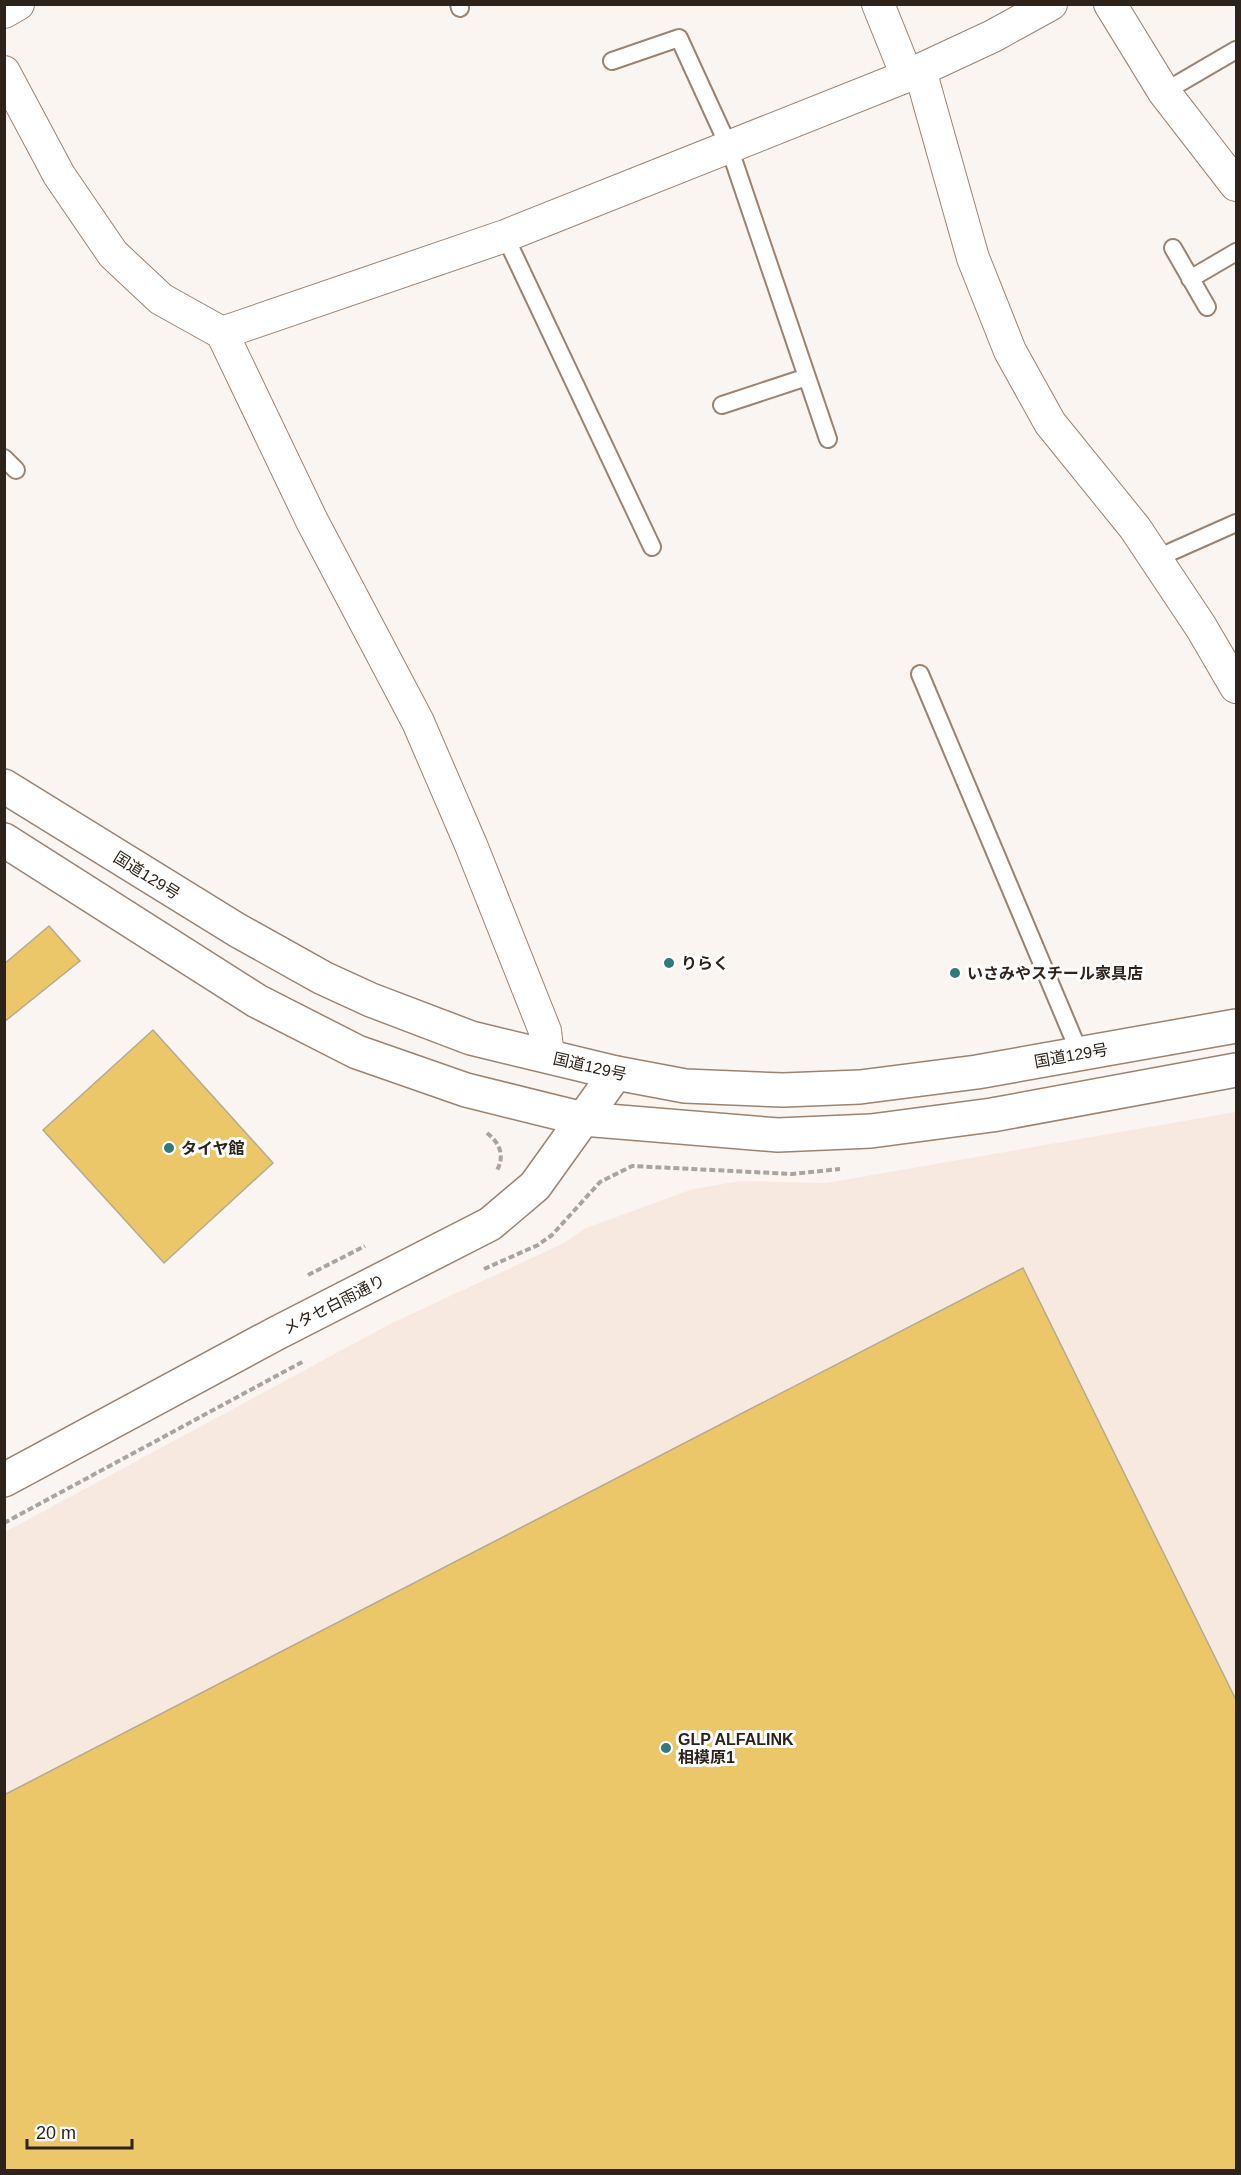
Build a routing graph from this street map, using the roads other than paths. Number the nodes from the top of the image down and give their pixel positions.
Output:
1 (18, 4) edge
2 (878, 4) edge
3 (1051, 4) edge
4 (1110, 4) edge
5 (4, 12) edge
6 (1236, 50) edge
7 (612, 61) dead end
8 (4, 72) edge
9 (913, 73) junction
10 (1164, 92) junction
11 (729, 147) junction
12 (1236, 185) edge
13 (505, 236) junction
14 (1173, 248) dead end
15 (1236, 252) edge
16 (1191, 279) junction
17 (1207, 307) dead end
18 (222, 333) junction
19 (807, 377) junction
20 (722, 405) dead end
21 (828, 439) dead end
22 (1236, 524) edge
23 (652, 546) dead end
24 (1155, 559) junction
25 (920, 674) dead end
26 (1236, 687) edge
27 (4, 786) edge
28 (4, 840) edge
29 (1236, 1026) edge
30 (1080, 1054) junction
31 (548, 1056) junction
32 (1236, 1070) edge
33 (616, 1072) junction
34 (583, 1119) junction
35 (4, 1480) edge

1 - 5 street
2 - 9 street
3 - 9 street
4 - 10 street
6 - 10 lane
7 - 11 lane
8 - 18 street
9 - 11 street
9 - 24 street
10 - 12 street
11 - 13 street
11 - 19 lane
13 - 18 street
13 - 23 lane
14 - 16 lane
15 - 16 lane
16 - 17 lane
18 - 31 street
19 - 20 lane
19 - 21 lane
22 - 24 lane
24 - 26 street
25 - 30 lane
27 - 31 main road, 国道129号
28 - 34 main road
29 - 30 main road, 国道129号
30 - 33 main road, 国道129号
31 - 33 main road, 国道129号
32 - 34 main road
33 - 34 main road, メタセ白雨通り
34 - 35 main road, メタセ白雨通り

